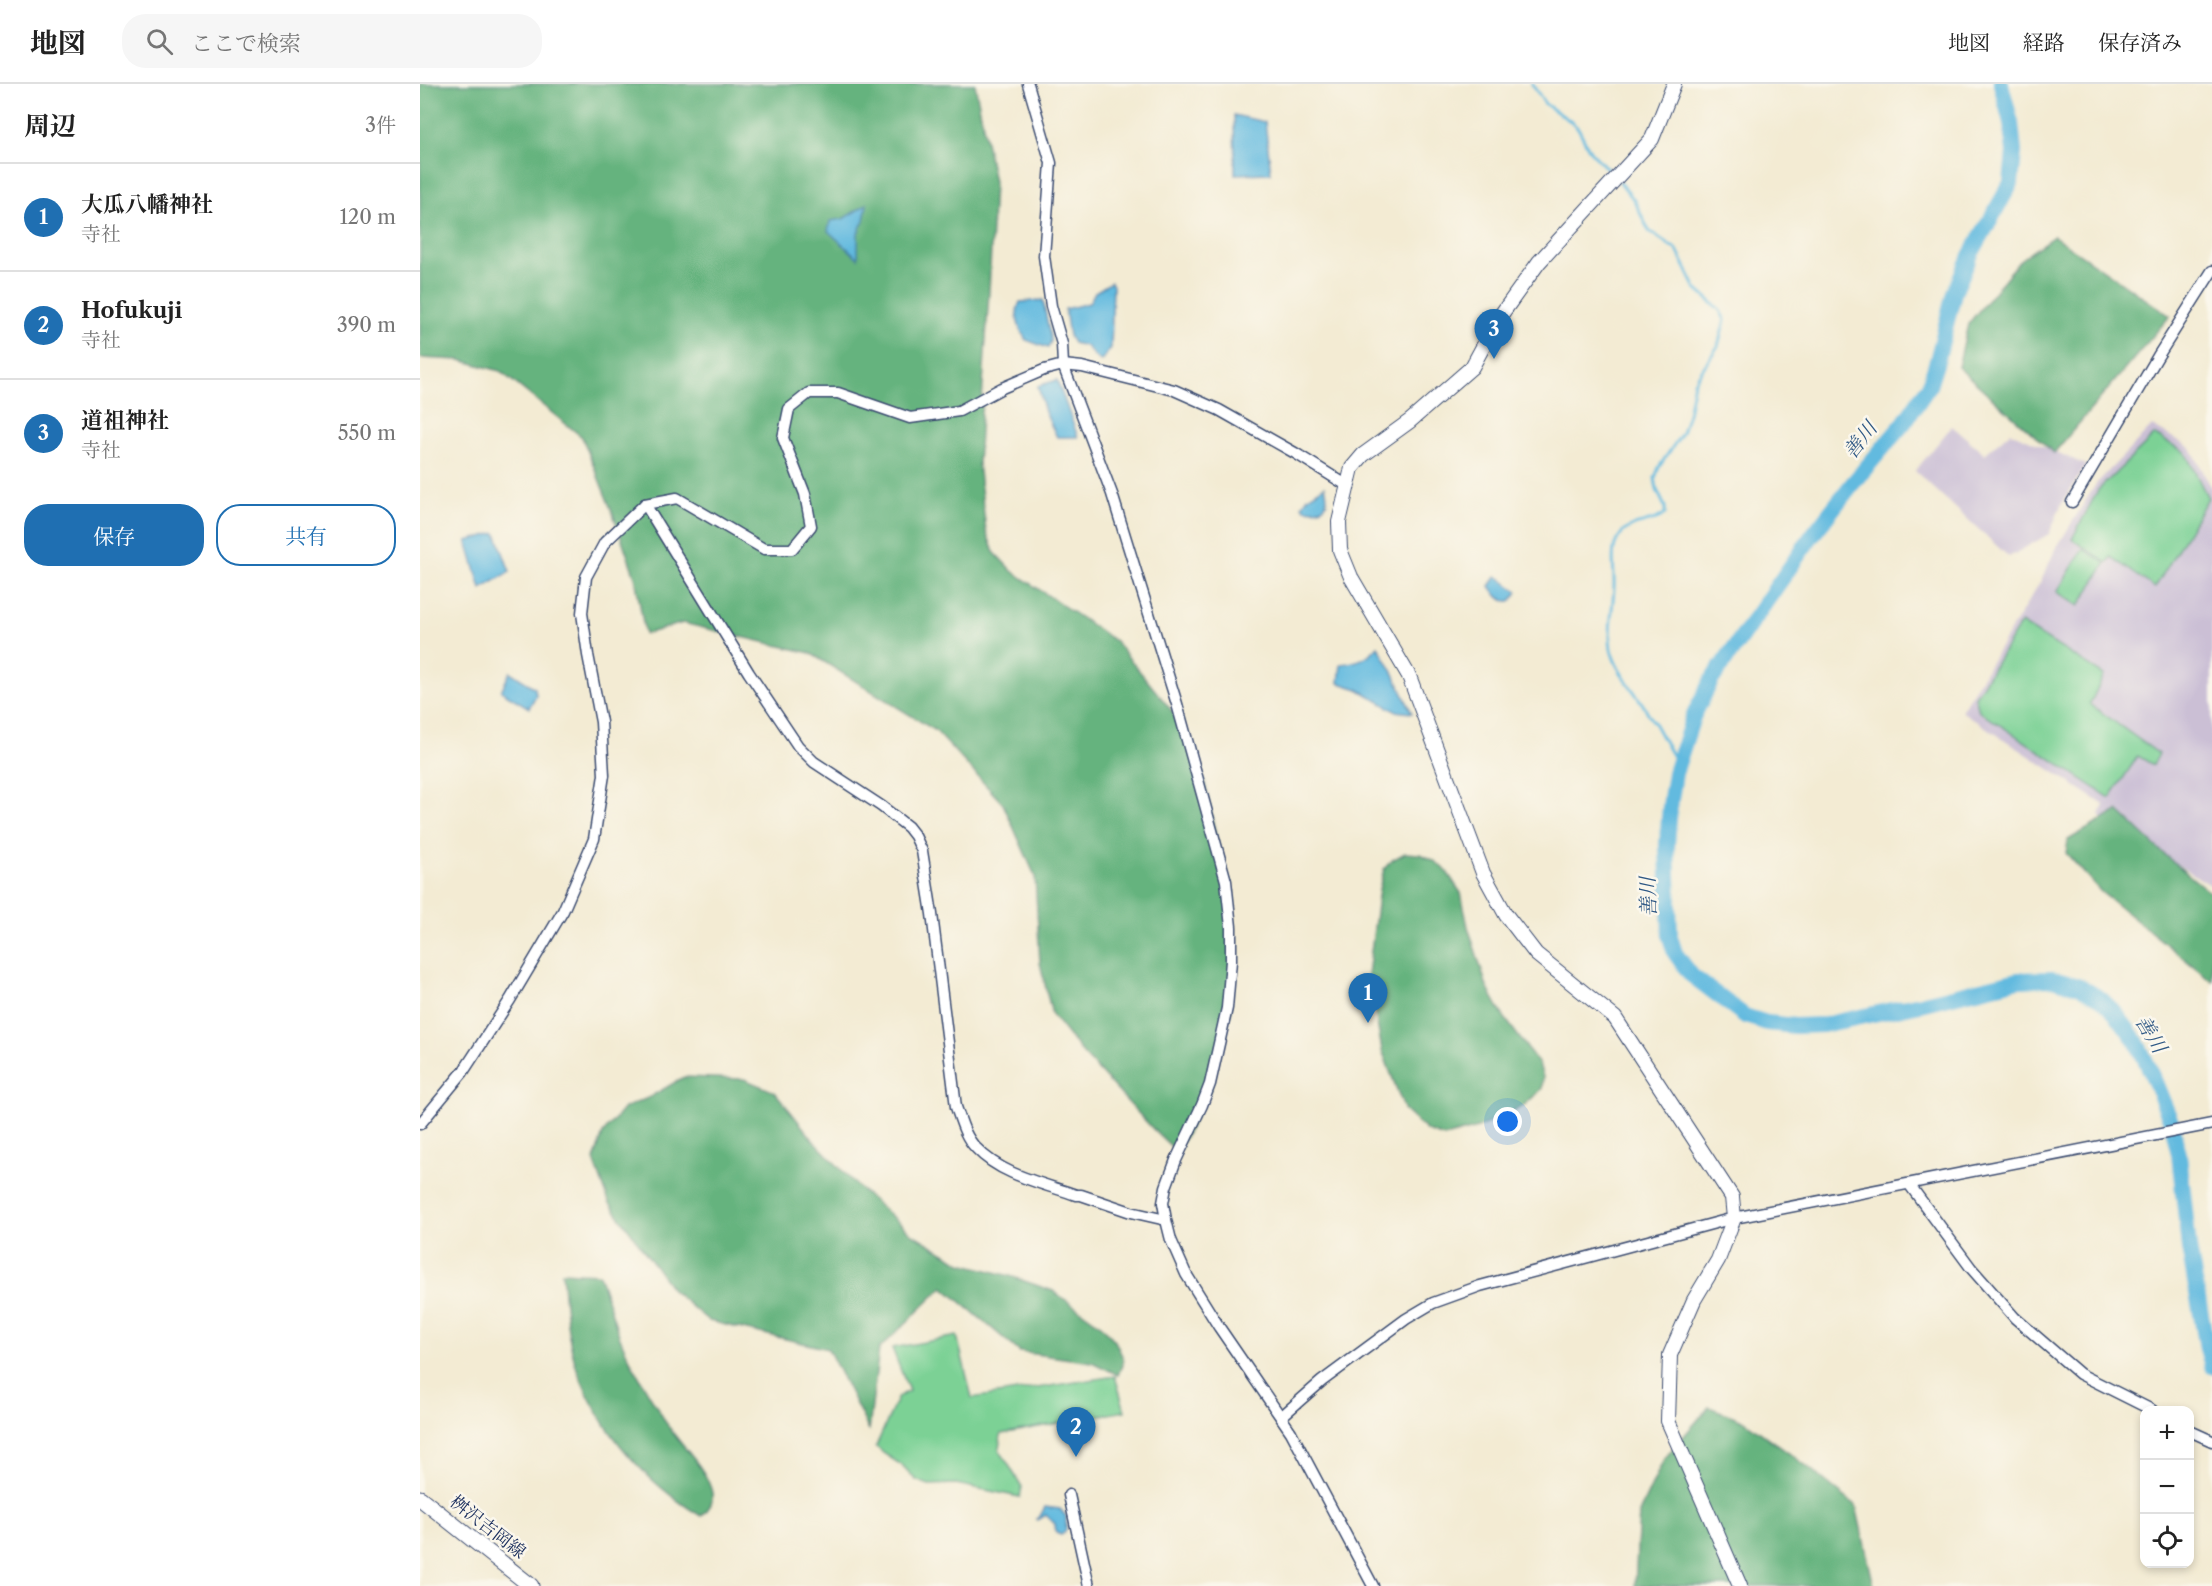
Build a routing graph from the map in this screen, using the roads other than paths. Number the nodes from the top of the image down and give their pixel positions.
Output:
1 (1028, 84) edge
2 (1674, 84) edge
3 (2212, 271) edge
4 (1063, 365) junction
5 (1348, 486) junction
6 (2072, 502) dead end
7 (645, 504) junction
8 (420, 1124) edge
9 (2207, 1126) edge
10 (1909, 1184) junction
11 (1734, 1218) junction
12 (1166, 1220) junction
13 (2144, 1406) edge
14 (1281, 1417) junction
15 (2194, 1433) edge
16 (2212, 1441) edge
17 (1069, 1495) dead end
18 (420, 1498) edge
19 (531, 1586) edge
20 (1089, 1586) edge
21 (1373, 1586) edge
22 (1740, 1586) edge

1 - 4 street
2 - 5 street
3 - 6 street
4 - 5 street
4 - 7 street
4 - 12 street
5 - 11 street
7 - 8 street
7 - 12 street
9 - 10 street
10 - 11 street
10 - 13 street
11 - 14 street
11 - 22 street
12 - 14 street
14 - 21 street
15 - 16 street
17 - 20 street
18 - 19 main road, 桝沢吉岡線

